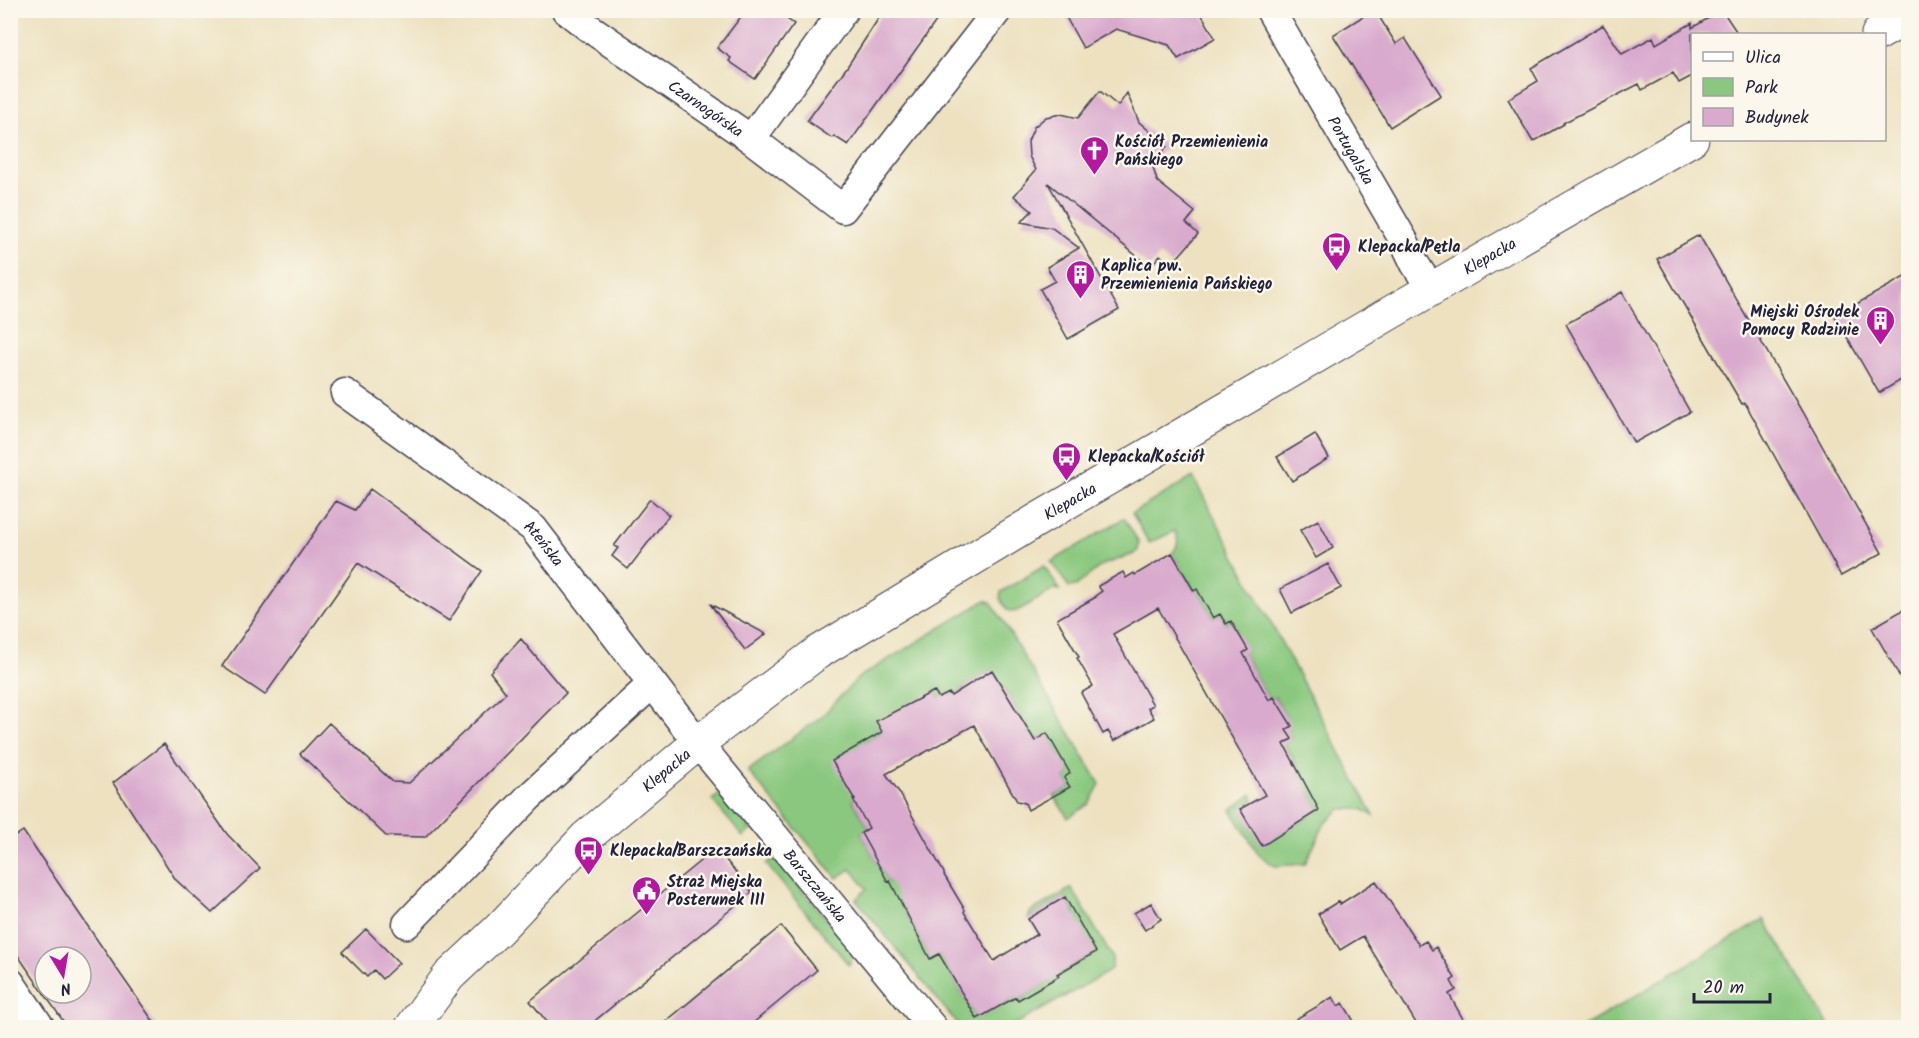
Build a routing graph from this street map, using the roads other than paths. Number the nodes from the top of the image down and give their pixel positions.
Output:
1 (844, 10) edge
2 (998, 10) edge
3 (1270, 10) edge
4 (585, 16) edge
5 (1908, 17) edge
6 (1880, 33) edge
7 (751, 139) junction
8 (1691, 140) edge
9 (1431, 289) junction
10 (345, 393) dead end
11 (652, 684) junction
12 (698, 743) junction
13 (407, 924) dead end
14 (498, 930) junction
15 (10, 982) edge
16 (42, 1028) edge
17 (411, 1028) edge
18 (435, 1028) edge
19 (933, 1028) edge

1 - 7 street
2 - 7 street, Czarnogórska
3 - 9 street, Portugalska
4 - 7 street, Czarnogórska
5 - 6 street
8 - 9 street, Klepacka
9 - 12 street, Klepacka
10 - 11 street, Ateńska
11 - 12 street, Ateńska
11 - 13 street
12 - 14 street, Klepacka
12 - 19 street, Barszczańska
14 - 17 street, Klepacka
14 - 18 street, Klepacka
15 - 16 street

